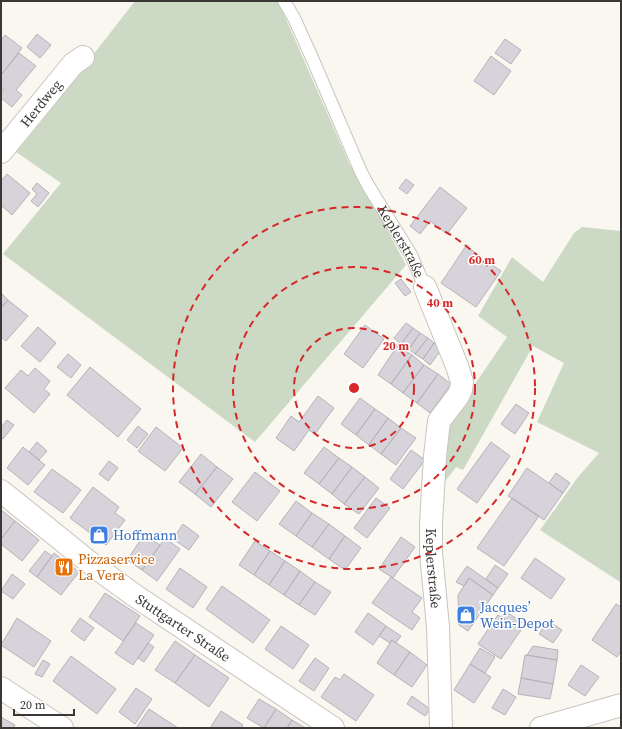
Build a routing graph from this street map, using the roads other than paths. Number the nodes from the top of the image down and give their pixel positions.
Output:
1 (284, 1) edge
2 (83, 57) dead end
3 (5, 139) edge
4 (425, 287) joint
5 (1, 491) edge
6 (1, 688) edge
7 (621, 705) edge
8 (62, 728) edge
9 (333, 728) edge
10 (441, 728) edge
11 (541, 728) edge

1 - 4 lane, Keplerstraße
2 - 3 street, Herdweg
4 - 10 street, Keplerstraße
5 - 9 street, Stuttgarter Straße
6 - 8 street
7 - 11 street

